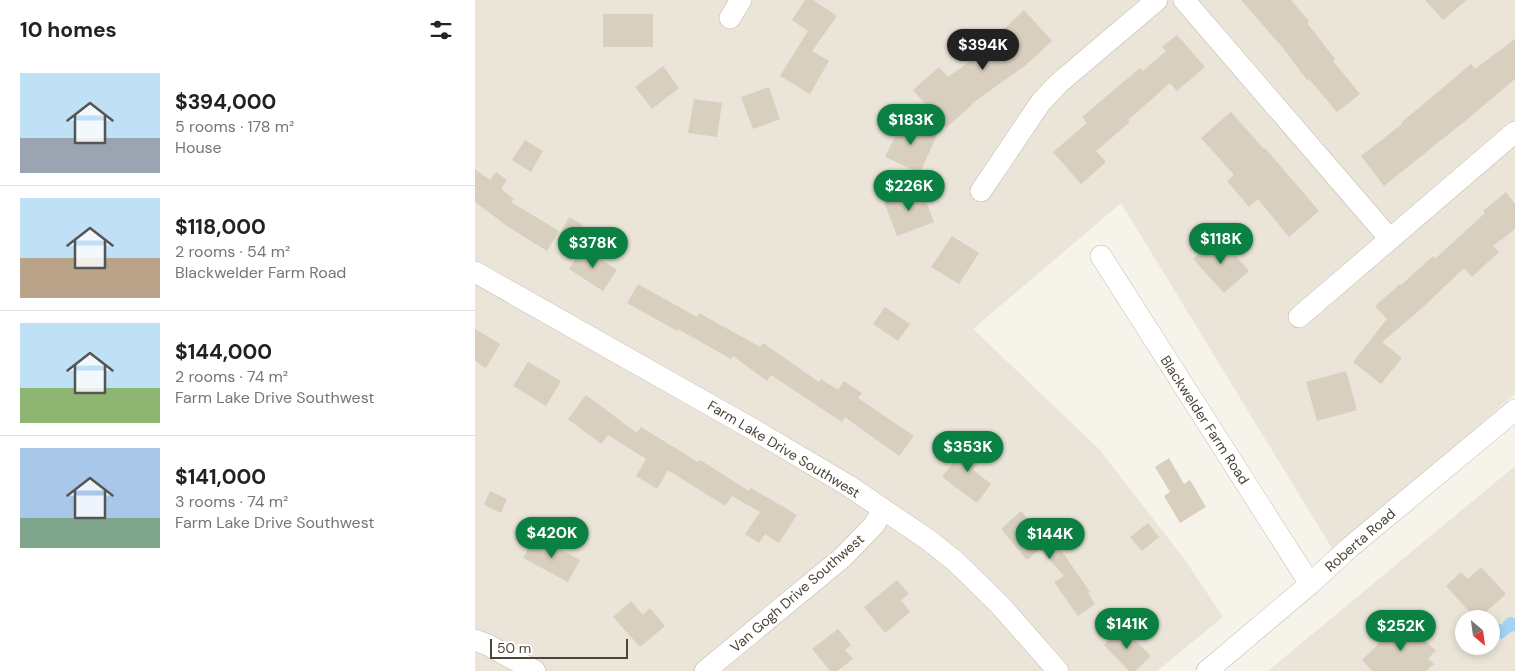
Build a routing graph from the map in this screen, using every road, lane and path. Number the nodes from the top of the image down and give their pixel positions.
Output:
1 (1157, 0) edge
2 (1184, 0) edge
3 (1515, 132) edge
4 (981, 191) dead end
5 (1391, 239) junction
6 (1101, 256) dead end
7 (475, 272) edge
8 (1299, 317) dead end
9 (1515, 410) edge
10 (883, 510) junction
11 (1310, 584) junction
12 (475, 640) edge
13 (535, 671) edge
14 (705, 671) edge
15 (1058, 671) edge
16 (1207, 671) edge

1 - 4 street
2 - 5 street
3 - 5 street
5 - 8 street
6 - 11 street, Blackwelder Farm Road
7 - 10 street, Farm Lake Drive Southwest
9 - 11 street, Roberta Road
10 - 14 street, Van Gogh Drive Southwest
10 - 15 street, Farm Lake Drive Southwest
11 - 16 street, Roberta Road
12 - 13 street

